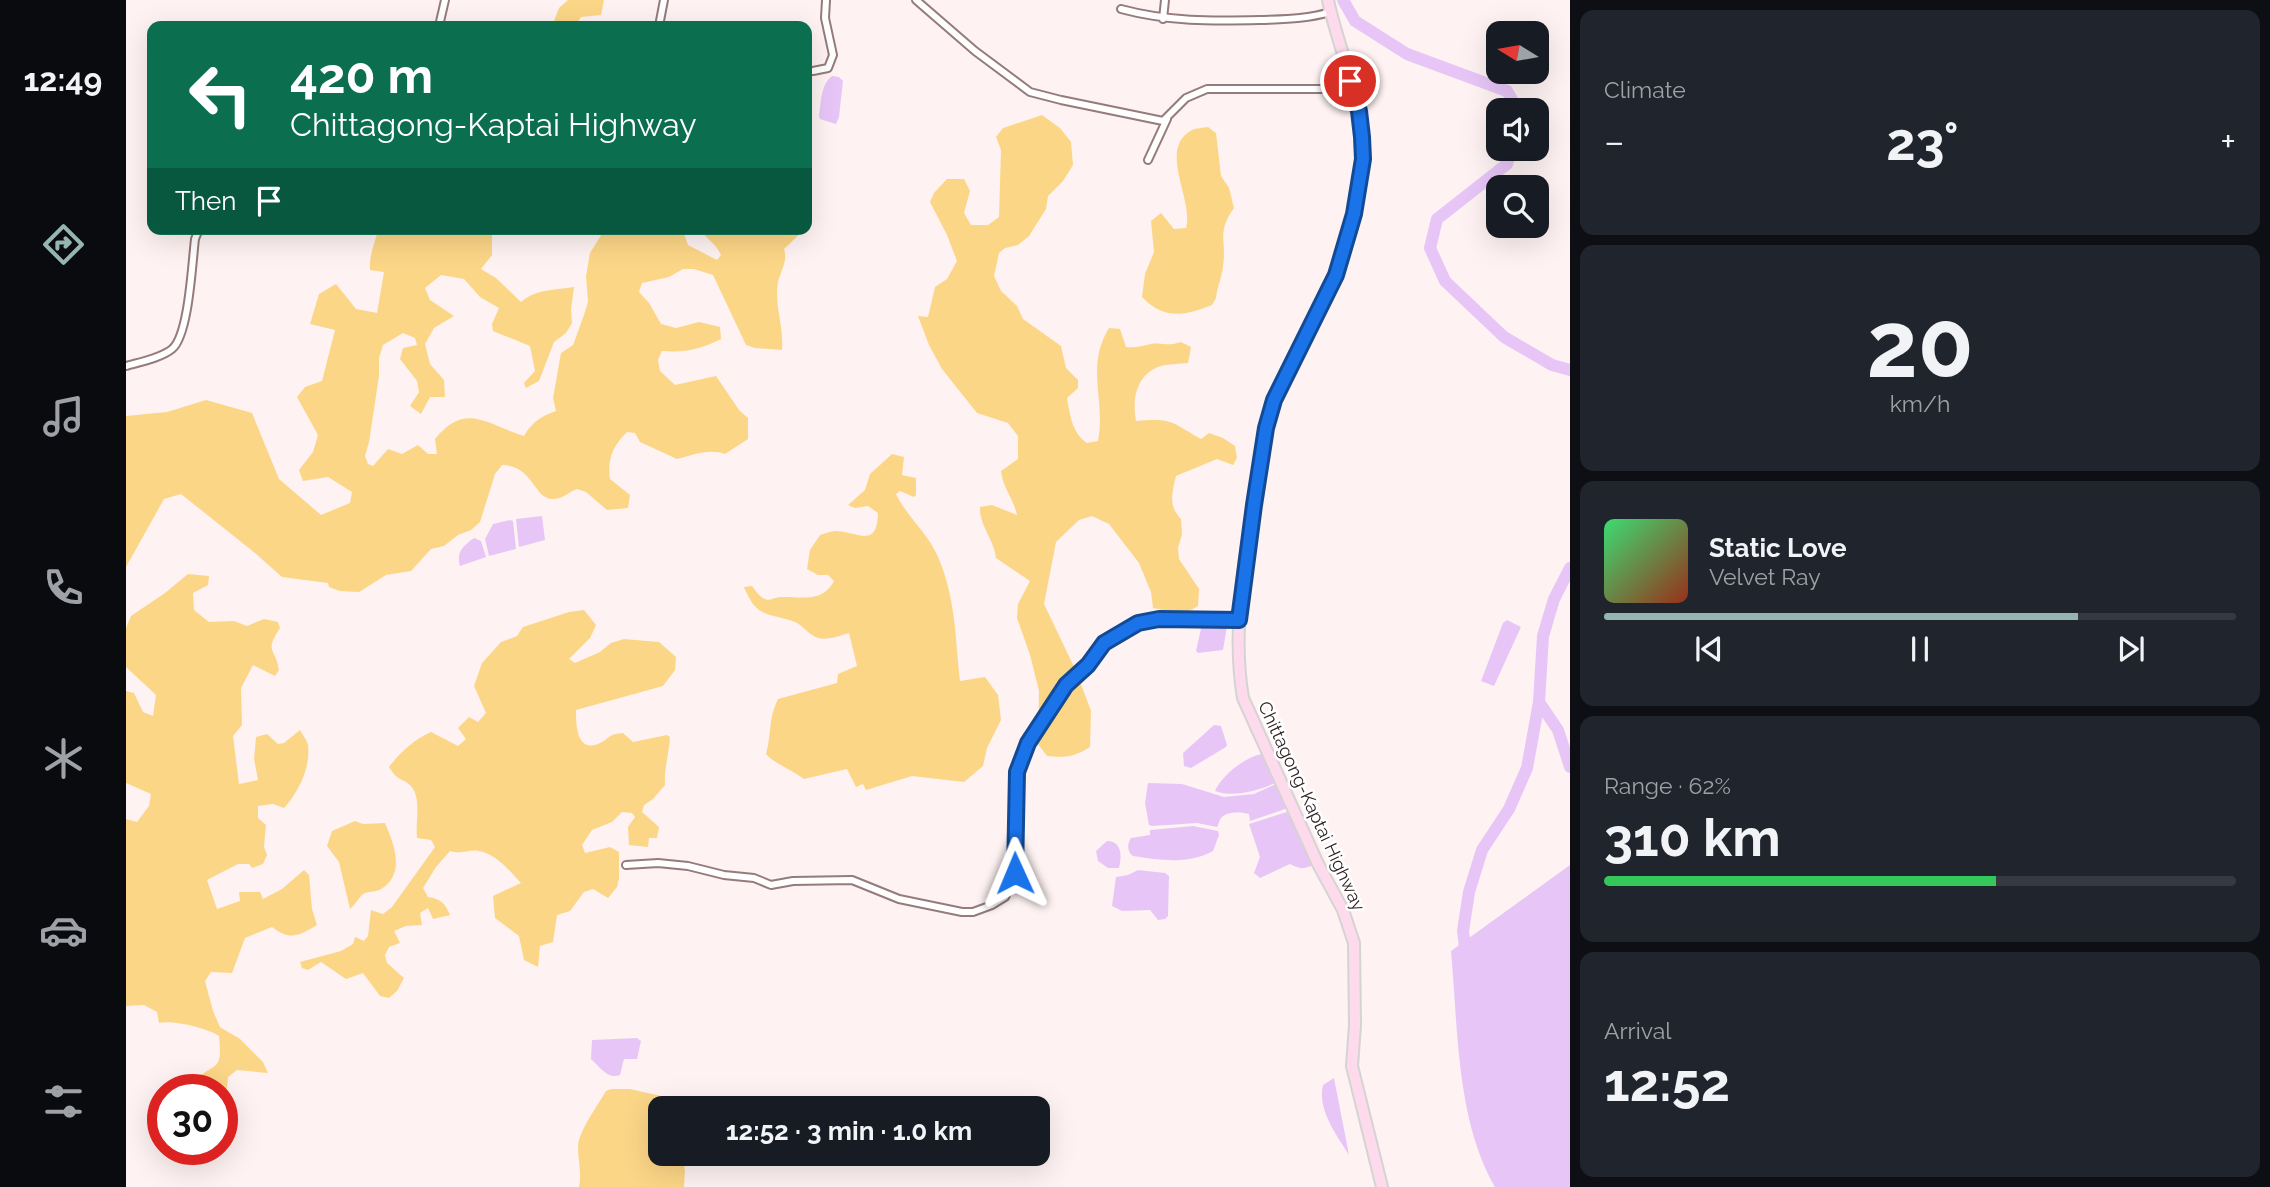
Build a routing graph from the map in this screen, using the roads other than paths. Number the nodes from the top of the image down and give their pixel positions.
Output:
1 (445, 0) edge
2 (664, 0) edge
3 (826, 0) edge
4 (916, 0) edge
5 (1164, 0) edge
6 (1328, 0) edge
7 (1121, 9) dead end
8 (1330, 12) junction
9 (1163, 19) junction
10 (440, 21) edge
11 (660, 21) edge
12 (813, 71) dead end
13 (1352, 89) junction
14 (1167, 119) junction
15 (1148, 160) dead end
16 (197, 235) edge
17 (126, 366) edge
18 (1239, 620) junction
19 (626, 865) dead end
20 (1382, 1187) edge

1 - 10 street
2 - 11 street
3 - 12 street
4 - 14 street
5 - 9 street
6 - 8 main road, Chittagong-Kaptai Highway
7 - 9 street
8 - 9 street
8 - 13 main road, Chittagong-Kaptai Highway
13 - 14 street
13 - 18 main road, Chittagong-Kaptai Highway
14 - 15 street
16 - 17 street
18 - 19 street
18 - 20 main road, Chittagong-Kaptai Highway

